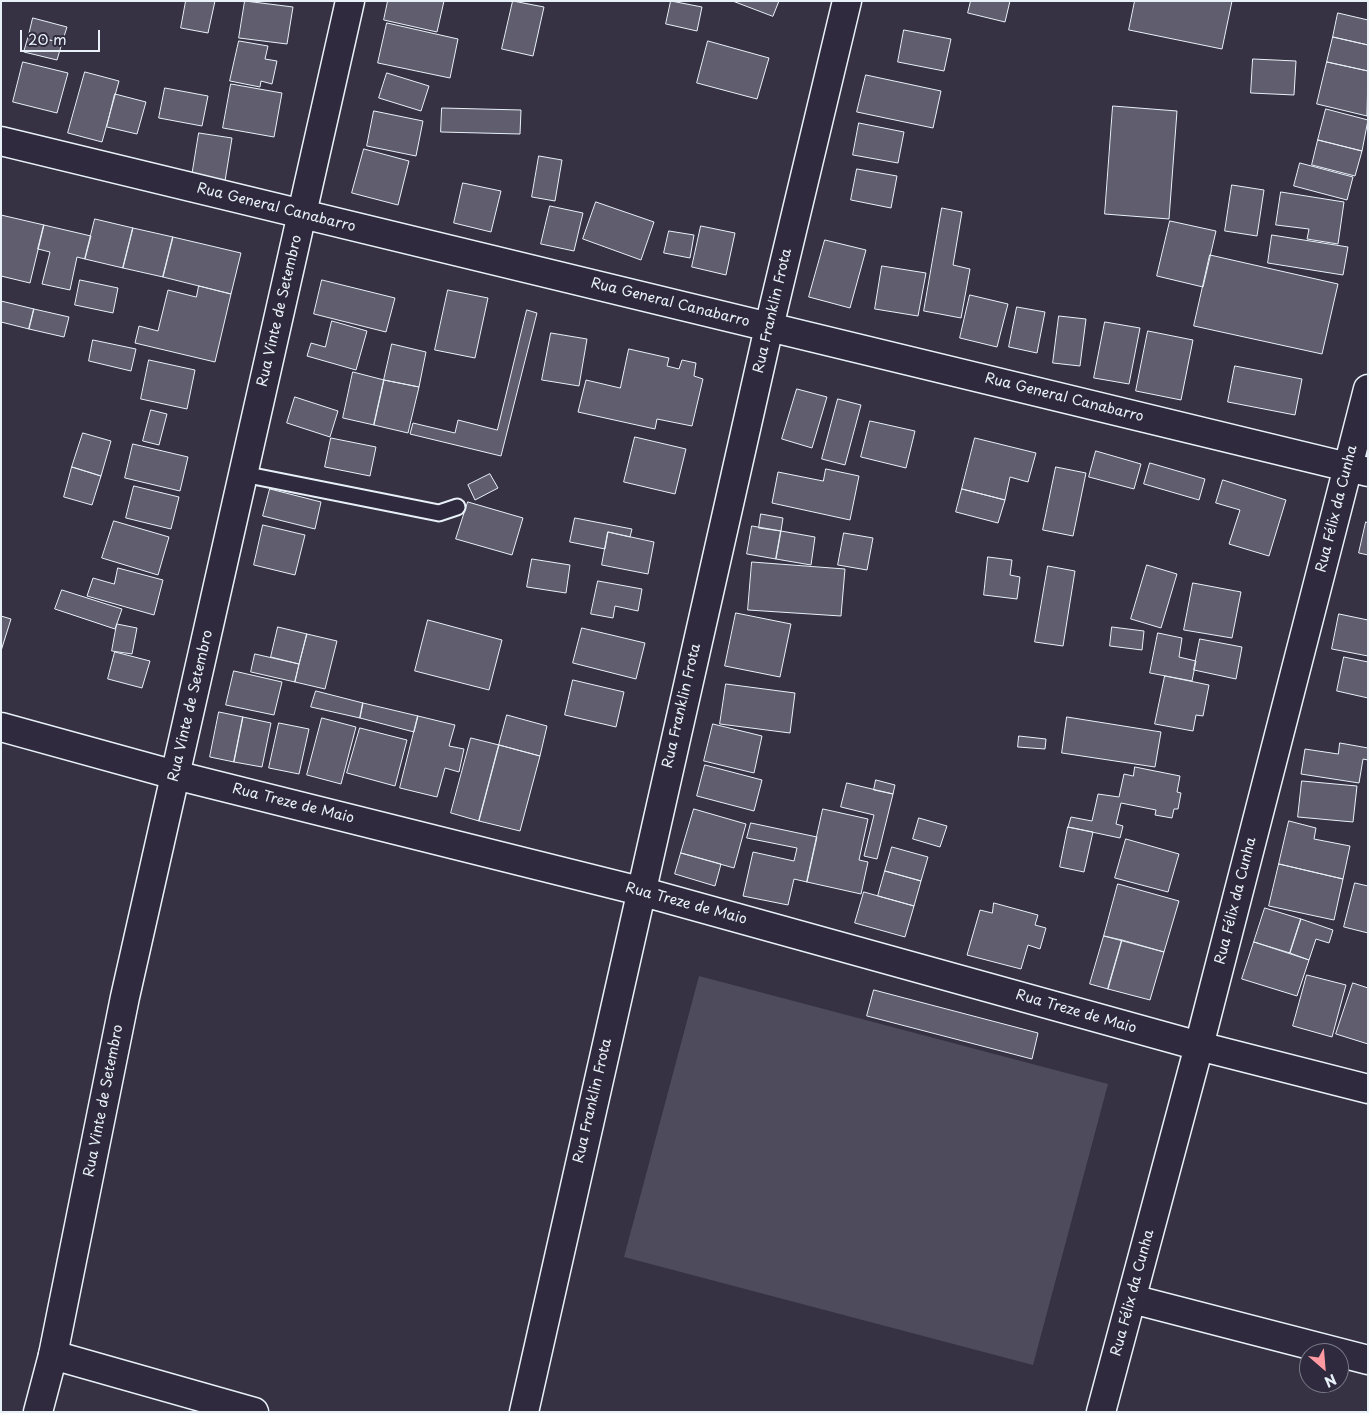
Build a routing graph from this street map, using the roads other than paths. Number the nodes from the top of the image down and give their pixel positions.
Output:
1 (350, 1) edge
2 (847, 1) edge
3 (1, 141) edge
4 (302, 214) junction
5 (769, 327) junction
6 (1368, 389) edge
7 (1358, 470) edge
8 (243, 474) junction
9 (458, 507) dead end
10 (1, 728) edge
11 (175, 775) junction
12 (640, 891) junction
13 (1199, 1046) junction
14 (1368, 1089) edge
15 (1132, 1299) junction
16 (53, 1355) junction
17 (1368, 1360) edge
18 (38, 1412) edge
19 (254, 1412) edge
20 (524, 1412) edge
21 (1101, 1412) edge

1 - 4 street, Rua Vinte de Setembro
2 - 5 street, Rua Franklin Frota
3 - 4 street, Rua General Canabarro
4 - 5 street, Rua General Canabarro
4 - 8 street, Rua Vinte de Setembro
5 - 7 street, Rua General Canabarro
5 - 12 street, Rua Franklin Frota
6 - 7 street, Rua Félix da Cunha
7 - 13 street, Rua Félix da Cunha
8 - 9 lane
8 - 11 street, Rua Vinte de Setembro
10 - 11 street, Rua Treze de Maio
11 - 12 street, Rua Treze de Maio
11 - 16 street, Rua Vinte de Setembro
12 - 13 street, Rua Treze de Maio
12 - 20 street, Rua Franklin Frota
13 - 14 street, Rua Treze de Maio
13 - 15 street, Rua Félix da Cunha
15 - 17 street
15 - 21 street, Rua Félix da Cunha
16 - 18 street, Rua Vinte de Setembro
16 - 19 street

